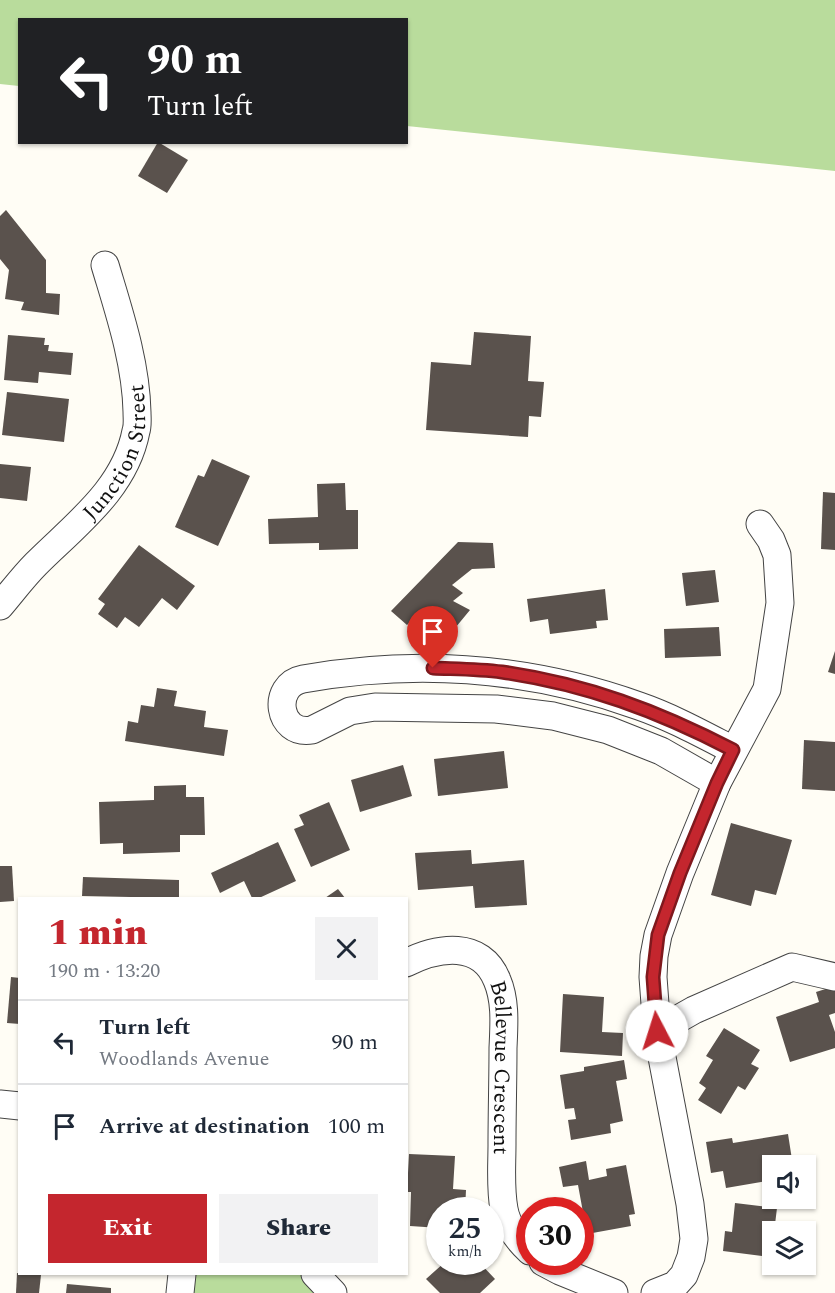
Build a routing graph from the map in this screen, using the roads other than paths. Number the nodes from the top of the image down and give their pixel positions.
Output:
1 (105, 265) dead end
2 (760, 524) dead end
3 (0, 606) edge
4 (733, 750) junction
5 (717, 783) junction
6 (408, 962) edge
7 (835, 977) edge
8 (657, 1031) junction
9 (0, 1104) edge
10 (18, 1106) edge
11 (516, 1236) edge
12 (182, 1275) edge
13 (316, 1275) edge
14 (570, 1275) edge
15 (180, 1293) edge
16 (333, 1293) edge
17 (614, 1293) edge
18 (655, 1293) edge

1 - 3 street, Junction Street
2 - 4 street
4 - 5 street
4 - 5 street
5 - 8 street
6 - 11 street, Bellevue Crescent
7 - 8 street
8 - 18 street
9 - 10 street
12 - 15 street
13 - 16 street
14 - 17 street

